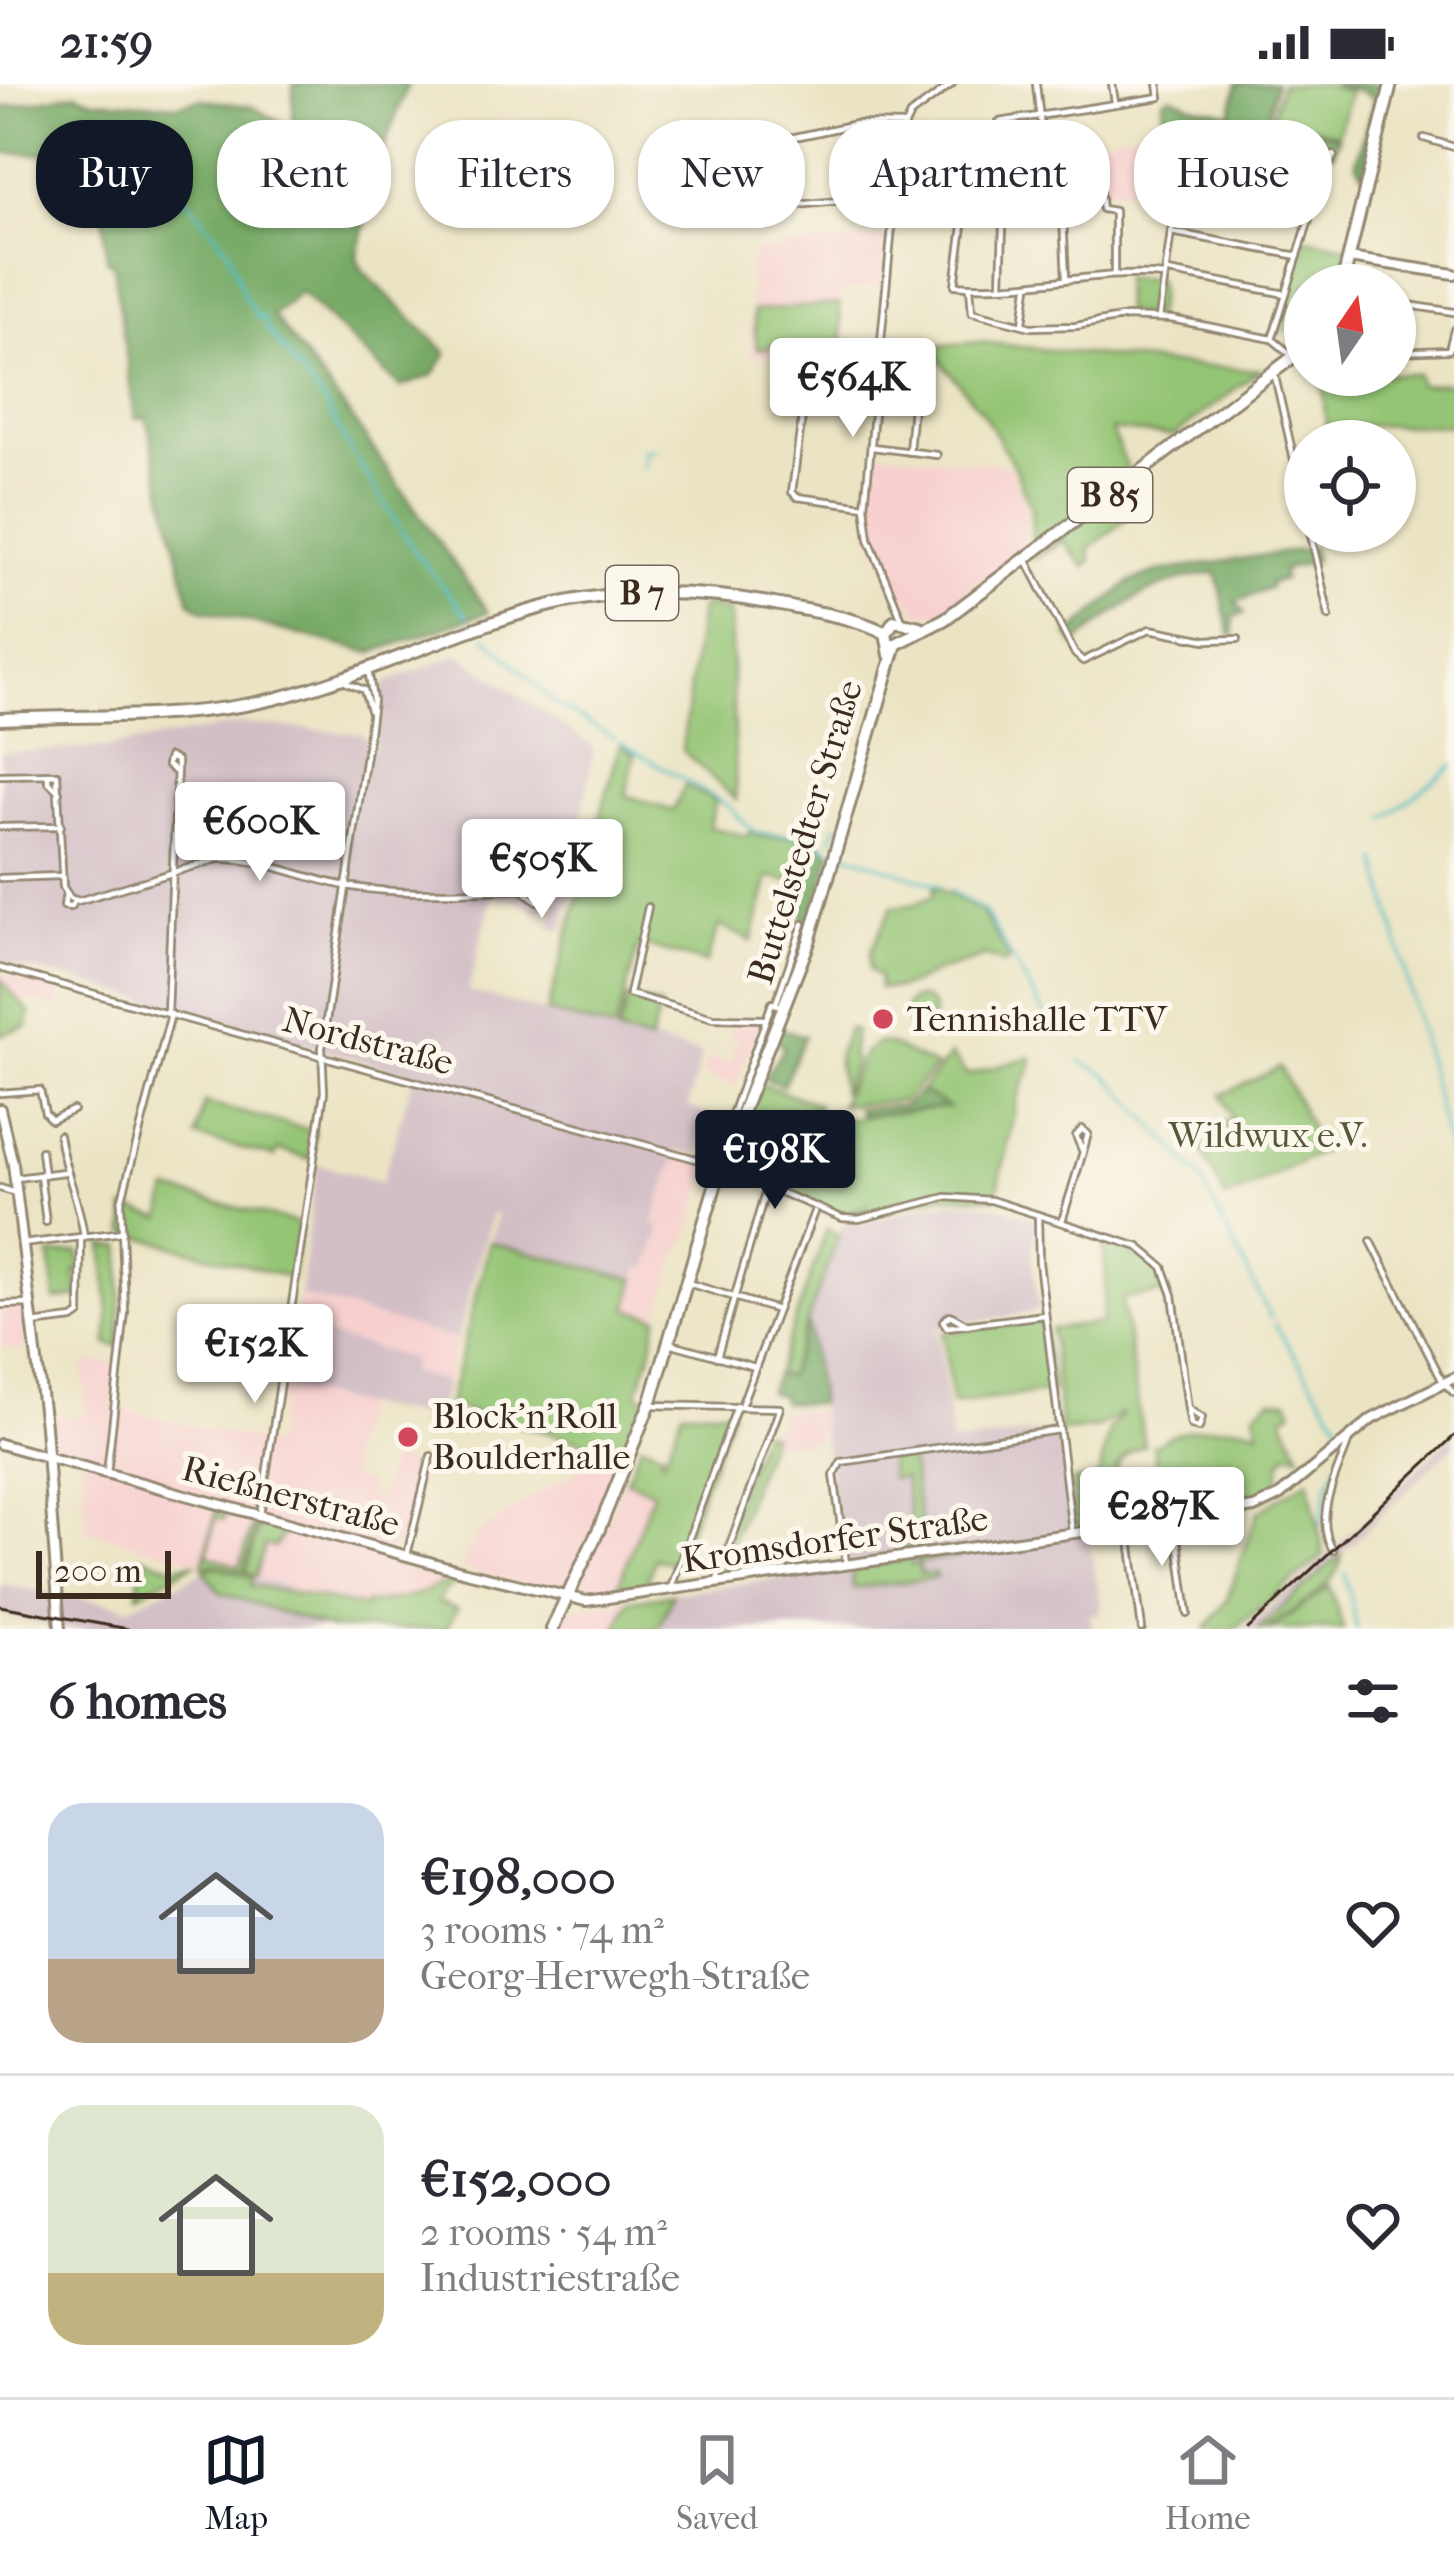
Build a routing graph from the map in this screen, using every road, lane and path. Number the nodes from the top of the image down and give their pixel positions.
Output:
1 (952, 84) edge
2 (1036, 84) edge
3 (1112, 84) edge
4 (1158, 84) edge
5 (1391, 84) edge
6 (1115, 102) junction
7 (1040, 118) junction
8 (907, 120) edge
9 (1020, 120) edge
10 (1424, 138) dead end
11 (1454, 146) edge
12 (1334, 155) dead end
13 (1332, 159) edge
14 (1110, 210) edge
15 (892, 228) edge
16 (963, 228) edge
17 (1004, 228) edge
18 (1064, 228) edge
19 (1172, 228) edge
20 (1306, 228) edge
21 (1171, 232) junction
22 (1298, 256) junction
23 (1355, 259) junction
24 (1295, 264) edge
25 (1352, 264) edge
26 (1114, 274) junction
27 (1165, 274) junction
28 (1454, 274) edge
29 (1066, 281) junction
30 (1028, 286) junction
31 (970, 287) junction
32 (1001, 287) junction
33 (1284, 294) edge
34 (1284, 300) edge
35 (1416, 306) edge
36 (1454, 312) edge
37 (1159, 318) junction
38 (1023, 323) junction
39 (1454, 330) edge
40 (1272, 338) junction
41 (1284, 344) edge
42 (1416, 351) edge
43 (1284, 365) edge
44 (1274, 372) junction
45 (915, 383) dead end
46 (878, 395) junction
47 (1285, 420) edge
48 (872, 447) junction
49 (910, 452) junction
50 (937, 455) dead end
51 (865, 506) junction
52 (1314, 552) edge
53 (1026, 559) junction
54 (1328, 616) dead end
55 (896, 631) junction
56 (1238, 640) dead end
57 (368, 669) junction
58 (315, 688) junction
59 (371, 716) junction
60 (0, 719) edge
61 (176, 772) dead end
62 (0, 776) edge
63 (61, 826) junction
64 (0, 827) edge
65 (172, 872) junction
66 (62, 876) junction
67 (0, 878) edge
68 (346, 886) junction
69 (521, 889) junction
70 (649, 907) dead end
71 (803, 924) dead end
72 (0, 968) edge
73 (779, 1006) junction
74 (169, 1013) junction
75 (766, 1019) junction
76 (321, 1056) junction
77 (333, 1059) junction
78 (323, 1078) junction
79 (0, 1093) edge
80 (0, 1109) edge
81 (73, 1110) dead end
82 (59, 1136) dead end
83 (40, 1151) dead end
84 (1083, 1152) dead end
85 (717, 1165) junction
86 (64, 1172) junction
87 (42, 1175) junction
88 (14, 1178) junction
89 (766, 1186) junction
90 (0, 1188) edge
91 (16, 1193) junction
92 (814, 1212) dead end
93 (1038, 1217) junction
94 (1062, 1221) junction
95 (46, 1222) dead end
96 (123, 1232) junction
97 (82, 1237) junction
98 (1371, 1241) dead end
99 (22, 1244) junction
100 (687, 1282) junction
101 (734, 1296) junction
102 (30, 1304) junction
103 (0, 1305) edge
104 (777, 1310) junction
105 (1046, 1315) junction
106 (32, 1324) junction
107 (968, 1325) dead end
108 (669, 1343) junction
109 (717, 1357) junction
110 (755, 1367) junction
111 (1454, 1378) edge
112 (1443, 1382) junction
113 (1454, 1393) edge
114 (650, 1405) junction
115 (740, 1406) junction
116 (1189, 1409) dead end
117 (1059, 1430) junction
118 (1349, 1438) junction
119 (0, 1444) edge
120 (431, 1456) dead end
121 (48, 1458) junction
122 (106, 1473) junction
123 (260, 1515) junction
124 (1175, 1520) junction
125 (1128, 1525) junction
126 (1072, 1532) junction
127 (1333, 1550) dead end
128 (407, 1556) junction
129 (846, 1564) junction
130 (716, 1583) junction
131 (670, 1590) junction
132 (568, 1598) junction
133 (1188, 1614) dead end
134 (60, 1629) edge
135 (552, 1629) edge
136 (1142, 1629) edge

1 - 8 street
2 - 7 street
3 - 6 street
4 - 6 street
5 - 23 main road
6 - 7 street
7 - 9 street
10 - 11 street
12 - 13 street
14 - 26 street
15 - 46 street
16 - 31 street
17 - 32 street
18 - 29 street
19 - 21 street
20 - 22 street
21 - 22 street
21 - 27 street
22 - 24 street
23 - 25 main road
23 - 28 street
26 - 27 street
26 - 29 street
27 - 33 street
27 - 37 street
29 - 30 street
30 - 32 street
30 - 38 street
31 - 32 street
31 - 38 street
34 - 40 street
35 - 36 street
37 - 38 street
37 - 40 street
39 - 42 street
40 - 41 street
43 - 44 main road, B 85
44 - 47 street
44 - 53 main road, B 85
45 - 49 street
46 - 48 street
46 - 51 street
48 - 49 street
48 - 51 street
49 - 50 street
51 - 55 street
52 - 54 street
53 - 55 main road, B 85
53 - 56 street
55 - 57 main road, B 7
55 - 73 main road, Buttelstedter Straße
57 - 58 main road, B 7
57 - 59 street
58 - 59 street
58 - 60 main road, B 7
59 - 68 street
61 - 65 street
62 - 63 street
63 - 64 street
63 - 66 street
65 - 66 street
65 - 68 street
65 - 74 street
66 - 67 street
68 - 69 street
68 - 76 street
69 - 69 street
70 - 75 street
71 - 73 street, Buttelstedter Straße
72 - 74 street, Nordstraße
73 - 75 street
73 - 85 main road, Buttelstedter Straße
74 - 76 street, Nordstraße
74 - 96 street
75 - 85 street
76 - 77 street, Nordstraße
76 - 78 street
77 - 78 street
77 - 85 street, Nordstraße
78 - 123 street
79 - 81 street
80 - 88 street
82 - 86 street
83 - 87 street
84 - 94 street
85 - 89 street, Nordstraße
85 - 100 main road, Buttelstedter Straße
86 - 87 street
86 - 97 street
87 - 88 street
87 - 95 street
88 - 91 street
89 - 93 street, Nordstraße
89 - 101 street
90 - 91 street
91 - 99 street
92 - 104 street
93 - 94 street, Nordstraße
93 - 105 street
94 - 116 street, Nordstraße
96 - 97 street
96 - 122 street
97 - 99 street
97 - 106 street
98 - 112 street
99 - 102 street
100 - 101 street
100 - 108 main road, Buttelstedter Straße
101 - 104 street
101 - 109 street
102 - 103 street
102 - 106 street
104 - 110 street
105 - 107 street
105 - 117 street
106 - 121 street
108 - 109 street
108 - 114 main road, Buttelstedter Straße
109 - 110 street
110 - 115 street
111 - 112 street
112 - 113 street
112 - 118 street
114 - 115 street
114 - 132 main road, Buttelstedter Straße
115 - 130 street
115 - 131 street
117 - 126 street
117 - 129 street
118 - 124 street, Kromsdorfer Straße
118 - 127 street
119 - 121 street, Rießnerstraße
120 - 128 street
121 - 122 street, Rießnerstraße
121 - 134 street
122 - 123 street, Rießnerstraße
123 - 128 street, Rießnerstraße
124 - 125 street, Kromsdorfer Straße
124 - 133 street
125 - 126 street, Kromsdorfer Straße
125 - 136 street
126 - 129 street, Kromsdorfer Straße
128 - 132 street, Rießnerstraße
129 - 130 street, Kromsdorfer Straße
130 - 131 street, Kromsdorfer Straße
131 - 132 street, Kromsdorfer Straße
132 - 135 main road, Buttelstedter Straße

